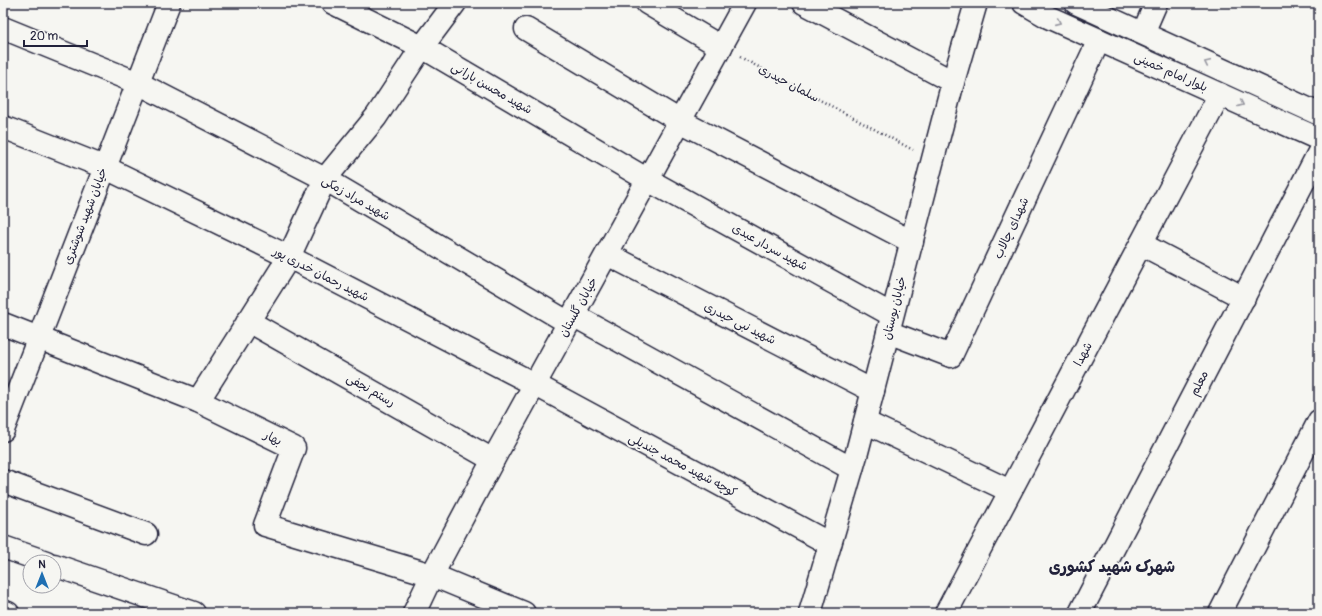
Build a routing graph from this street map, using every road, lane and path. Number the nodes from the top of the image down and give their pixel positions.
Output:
1 (169, 3) edge
2 (333, 3) edge
3 (455, 3) edge
4 (647, 3) edge
5 (745, 3) edge
6 (804, 3) edge
7 (976, 3) edge
8 (1024, 3) edge
9 (1076, 3) edge
10 (1156, 3) edge
11 (3, 28) edge
12 (526, 28) dead end
13 (1143, 33) junction
14 (1098, 40) junction
15 (422, 47) junction
16 (721, 47) junction
17 (953, 82) junction
18 (138, 83) junction
19 (1220, 94) junction
20 (1319, 114) edge
21 (680, 121) junction
22 (3, 127) edge
23 (1319, 139) edge
24 (1319, 152) edge
25 (933, 160) junction
26 (104, 167) junction
27 (325, 179) junction
28 (648, 180) junction
29 (912, 242) junction
30 (1141, 244) junction
31 (607, 254) junction
32 (289, 257) junction
33 (1244, 298) junction
34 (571, 319) junction
35 (248, 321) junction
36 (3, 324) edge
37 (890, 324) junction
38 (39, 336) junction
39 (536, 385) junction
40 (873, 391) junction
41 (198, 401) junction
42 (1319, 421) edge
43 (865, 422) junction
44 (3, 430) edge
45 (493, 460) junction
46 (852, 469) junction
47 (3, 481) edge
48 (1010, 491) junction
49 (146, 534) dead end
50 (830, 544) junction
51 (3, 547) edge
52 (23, 554) edge
53 (62, 568) edge
54 (432, 575) junction
55 (3, 611) edge
56 (8, 613) edge
57 (194, 613) edge
58 (414, 613) edge
59 (524, 613) edge
60 (810, 613) edge
61 (946, 613) edge
62 (1080, 613) edge
63 (1220, 613) edge

1 - 18 street, خیابان شهید شوشتری
2 - 15 street, شهید محسن بارانی
3 - 15 street
4 - 16 street
5 - 16 street, خیابان گلستان
6 - 17 street
7 - 17 street, خیابان بوستان
8 -> 14 street, بلوار امام خمینی
9 - 13 street, بلوار امام خمینی
10 - 13 street
11 - 18 street, شهید مراد زمکی
12 - 21 street
20 -> 13 street, بلوار امام خمینی
14 - 19 street, بلوار امام خمینی
14 - 37 street, شهدای چالاب
15 - 27 street
15 - 28 street, شهید محسن بارانی
16 - 21 street, خیابان گلستان
16 - 25 path, سلمان حیدری
17 - 25 street, خیابان بوستان
18 - 26 street, خیابان شهید شوشتری
18 - 27 street, شهید مراد زمکی
19 -> 23 street, بلوار امام خمینی
19 - 30 street, شهدا
21 - 28 street, خیابان گلستان
21 - 29 street
22 - 26 street, شهید رحمان خدری پور
24 - 33 street, معلم
25 - 29 street, خیابان بوستان
26 - 32 street, شهید رحمان خدری پور
26 - 38 street, خیابان شهید شوشتری
27 - 32 street
27 - 34 street, شهید مراد زمکی
28 - 31 street, خیابان گلستان
28 - 37 street, شهید سردار عبدی
29 - 37 street, خیابان بوستان
30 - 33 street
30 - 48 street, شهدا
31 - 34 street, خیابان گلستان
31 - 40 street, شهید نبی حیدری
32 - 35 street
32 - 39 street, شهید رحمان خدری پور
33 - 62 street, معلم
34 - 39 street, خیابان گلستان
34 - 46 street, شهید مراد زمکی
35 - 41 street
35 - 45 street, رستم نجفی
36 - 38 street, بهار
37 - 40 street, خیابان بوستان
38 - 41 street, بهار
38 - 44 street, خیابان شهید شوشتری
39 - 45 street, خیابان گلستان
39 - 50 street, کوچه شهید محمد جندیلی
40 - 43 street, خیابان بوستان
41 - 54 street, بهار
42 - 63 street
43 - 46 street, خیابان بوستان
43 - 48 street
45 - 54 street, خیابان گلستان
46 - 50 street, خیابان بوستان
47 - 49 street
48 - 61 street, شهدا
50 - 60 street, خیابان بوستان
51 - 52 street
53 - 57 street
54 - 58 street, خیابان گلستان
54 - 59 street
55 - 56 street

